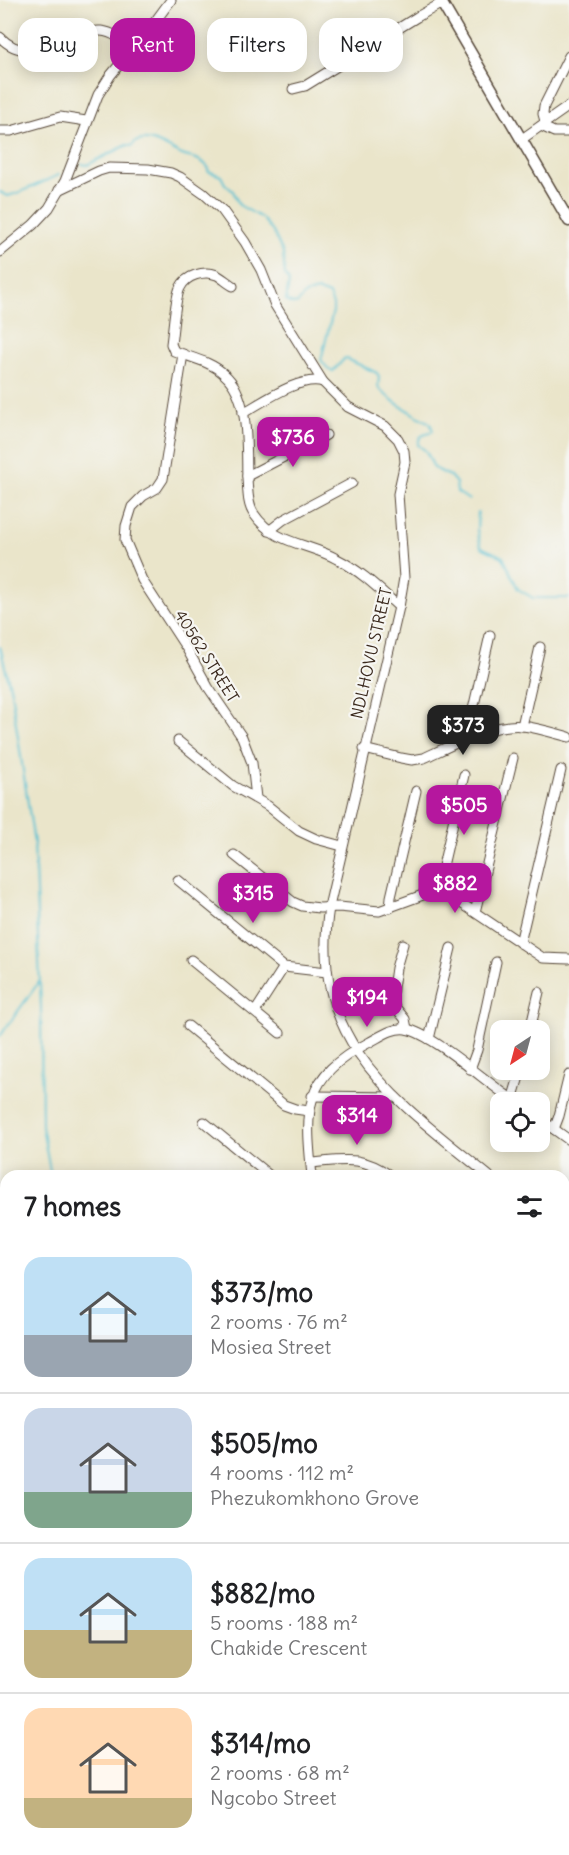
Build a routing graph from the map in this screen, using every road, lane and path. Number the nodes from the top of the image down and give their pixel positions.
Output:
1 (171, 0) edge
2 (441, 2) edge
3 (157, 18) edge
4 (110, 33) edge
5 (0, 37) edge
6 (569, 56) edge
7 (113, 72) edge
8 (293, 89) dead end
9 (569, 106) edge
10 (86, 121) junction
11 (543, 124) junction
12 (0, 130) edge
13 (569, 132) edge
14 (522, 139) junction
15 (59, 190) junction
16 (569, 221) edge
17 (0, 252) edge
18 (232, 286) dead end
19 (183, 354) junction
20 (323, 382) junction
21 (243, 413) junction
22 (326, 435) dead end
23 (247, 476) junction
24 (352, 483) dead end
25 (269, 531) junction
26 (399, 607) junction
27 (490, 635) dead end
28 (540, 647) dead end
29 (522, 726) junction
30 (569, 737) edge
31 (466, 740) junction
32 (178, 741) dead end
33 (364, 749) junction
34 (513, 758) dead end
35 (561, 770) dead end
36 (464, 775) dead end
37 (416, 791) dead end
38 (256, 798) junction
39 (342, 846) junction
40 (234, 855) dead end
41 (178, 880) dead end
42 (437, 892) junction
43 (328, 907) junction
44 (390, 908) junction
45 (475, 912) junction
46 (403, 944) dead end
47 (520, 944) junction
48 (451, 948) dead end
49 (569, 959) edge
50 (190, 960) dead end
51 (496, 962) dead end
52 (284, 967) junction
53 (327, 972) junction
54 (539, 992) dead end
55 (255, 1012) junction
56 (532, 1020) edge
57 (188, 1026) dead end
58 (407, 1029) junction
59 (280, 1033) dead end
60 (429, 1039) junction
61 (354, 1050) junction
62 (470, 1069) junction
63 (569, 1075) edge
64 (502, 1092) edge
65 (312, 1096) junction
66 (395, 1096) junction
67 (309, 1111) junction
68 (204, 1122) dead end
69 (550, 1126) edge
70 (554, 1129) junction
71 (569, 1140) edge
72 (311, 1163) junction
73 (263, 1170) edge
74 (312, 1170) edge
75 (383, 1170) edge
76 (482, 1170) edge

1 - 3 street
2 - 8 street
2 - 14 street
4 - 5 street
6 - 11 street
7 - 10 street
9 - 11 street
10 - 12 street
10 - 15 street
11 - 13 street
11 - 14 street
14 - 16 street
15 - 17 street
15 - 20 street, NDLHOVU STREET
18 - 19 street
19 - 21 street
19 - 38 street, 40562 STREET
20 - 21 street
20 - 26 street, NDLHOVU STREET
21 - 23 street
22 - 23 street
23 - 25 street
24 - 25 street
25 - 26 street
26 - 33 street, NDLHOVU STREET
27 - 31 street
28 - 29 street
29 - 30 street
29 - 31 street
31 - 33 street
32 - 38 street
33 - 39 street, NDLHOVU STREET
34 - 45 street
35 - 47 street
36 - 42 street
37 - 44 street
38 - 39 street
39 - 43 street, NDLHOVU STREET
40 - 43 street
41 - 52 street
42 - 44 street
42 - 45 street
43 - 44 street
43 - 53 street, NDLHOVU STREET
45 - 47 street
46 - 58 street
47 - 49 street
48 - 60 street
50 - 55 street
51 - 62 street
52 - 53 street
52 - 55 street
53 - 61 street, NDLHOVU STREET
54 - 56 street
55 - 59 street
57 - 67 street
58 - 60 street
58 - 61 street
60 - 62 street
61 - 65 street
61 - 66 street, NDLHOVU STREET
62 - 64 street
63 - 70 street
65 - 66 street
65 - 67 street
66 - 76 street, NDLHOVU STREET
67 - 72 street
68 - 73 street
69 - 70 street
70 - 71 street
72 - 74 street
72 - 75 street

